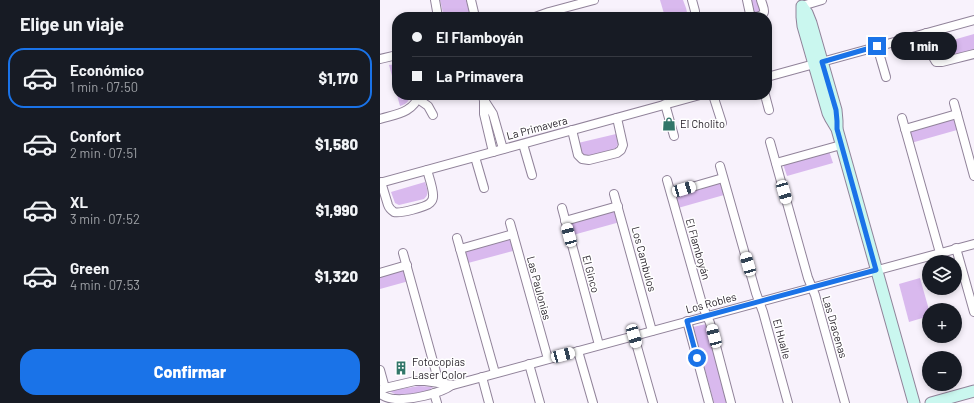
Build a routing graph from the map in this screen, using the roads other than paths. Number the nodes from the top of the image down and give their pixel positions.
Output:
1 (435, 0) edge
2 (472, 0) edge
3 (594, 0) edge
4 (692, 0) edge
5 (747, 0) edge
6 (761, 0) edge
7 (822, 0) edge
8 (801, 3) edge
9 (437, 12) edge
10 (474, 12) edge
11 (549, 12) edge
12 (695, 12) edge
13 (750, 12) edge
14 (764, 12) edge
15 (974, 20) edge
16 (926, 33) junction
17 (877, 46) junction
18 (974, 54) edge
19 (392, 56) edge
20 (380, 59) edge
21 (818, 63) junction
22 (772, 75) edge
23 (886, 78) dead end
24 (416, 100) edge
25 (421, 100) edge
26 (483, 100) edge
27 (484, 100) edge
28 (681, 100) edge
29 (715, 100) edge
30 (766, 100) edge
31 (954, 103) dead end
32 (665, 104) junction
33 (769, 110) dead end
34 (957, 114) junction
35 (433, 115) dead end
36 (617, 118) junction
37 (902, 118) dead end
38 (380, 119) edge
39 (722, 123) dead end
40 (905, 129) junction
41 (572, 130) junction
42 (674, 136) dead end
43 (770, 142) dead end
44 (523, 144) junction
45 (841, 145) junction
46 (503, 149) junction
47 (493, 152) junction
48 (475, 157) junction
49 (776, 163) junction
50 (720, 166) dead end
51 (427, 170) junction
52 (532, 175) dead end
53 (974, 176) edge
54 (723, 178) junction
55 (667, 180) dead end
56 (381, 183) edge
57 (484, 188) dead end
58 (671, 193) junction
59 (614, 194) dead end
60 (618, 206) junction
61 (562, 208) dead end
62 (565, 220) junction
63 (510, 223) dead end
64 (513, 234) junction
65 (457, 238) dead end
66 (974, 244) edge
67 (956, 248) junction
68 (460, 249) junction
69 (403, 253) dead end
70 (940, 253) junction
71 (407, 265) junction
72 (876, 270) junction
73 (380, 273) edge
74 (812, 288) junction
75 (759, 302) junction
76 (974, 312) edge
77 (707, 316) junction
78 (687, 321) junction
79 (652, 331) junction
80 (634, 336) junction
81 (600, 345) junction
82 (578, 351) junction
83 (548, 359) junction
84 (529, 364) junction
85 (380, 370) edge
86 (495, 373) junction
87 (482, 377) junction
88 (440, 384) junction
89 (453, 385) junction
90 (974, 391) edge
91 (434, 393) junction
92 (384, 395) edge
93 (437, 403) edge
94 (489, 403) edge
95 (540, 403) edge
96 (593, 403) edge
97 (653, 403) edge
98 (709, 403) edge
99 (732, 403) edge
100 (788, 403) edge
101 (845, 403) edge
102 (914, 403) edge
103 (931, 403) edge

1 - 9 street
2 - 10 street
3 - 11 street
4 - 12 street
5 - 13 street
6 - 14 street
7 - 8 street
8 - 21 street
15 - 16 street
16 - 17 street
16 - 18 street
17 - 21 street
17 - 23 street
19 - 20 street
21 - 22 street
21 - 45 street
24 - 38 street
25 - 35 street
26 - 47 street
27 - 46 street
28 - 32 street, La Primavera
29 - 39 street
30 - 33 street
31 - 34 street
32 - 36 street, La Primavera
32 - 42 street
34 - 40 street
34 - 53 street
36 - 41 street, La Primavera
36 - 41 street
37 - 40 street
40 - 70 street
41 - 44 street, La Primavera
43 - 49 street, Las Dracenas
44 - 46 street, La Primavera
44 - 52 street
45 - 49 street
45 - 72 street
46 - 47 street, La Primavera
47 - 48 street, La Primavera
48 - 51 street, La Primavera
48 - 57 street
49 - 74 street, Las Dracenas
50 - 54 street, El Hualle
51 - 56 street, La Primavera
51 - 56 street
54 - 58 street
54 - 75 street, El Hualle
55 - 58 street, El Flamboyán
58 - 77 street, El Flamboyán
59 - 60 street, Los Cambulos
60 - 62 street
60 - 79 street, Los Cambulos
61 - 62 street, El Ginco
62 - 81 street, El Ginco
63 - 64 street, Las Paulonias
64 - 68 street
64 - 83 street, Las Paulonias
65 - 68 street
66 - 67 street, Los Robles
67 - 70 street, Los Robles
67 - 76 street
68 - 86 street
69 - 71 street
70 - 72 street, Los Robles
71 - 73 street
71 - 88 street
72 - 74 street, Los Robles
72 - 102 street
74 - 75 street, Los Robles
74 - 101 street, Las Dracenas
75 - 77 street, Los Robles
75 - 100 street, El Hualle
77 - 78 street, Los Robles
77 - 99 street, El Flamboyán
78 - 79 street, Los Robles
78 - 98 street
79 - 80 street, Los Robles
80 - 81 street, Los Robles
80 - 97 street
81 - 82 street, Los Robles
82 - 83 street, Los Robles
82 - 96 street
83 - 84 street, Los Robles
84 - 86 street, Los Robles
84 - 95 street
85 - 92 street
86 - 87 street, Los Robles
87 - 89 street, Los Robles
87 - 94 street
88 - 89 street, Los Robles
88 - 92 street, Los Robles
89 - 91 street, Los Robles
90 - 103 street
91 - 92 street, Los Robles
91 - 93 street

